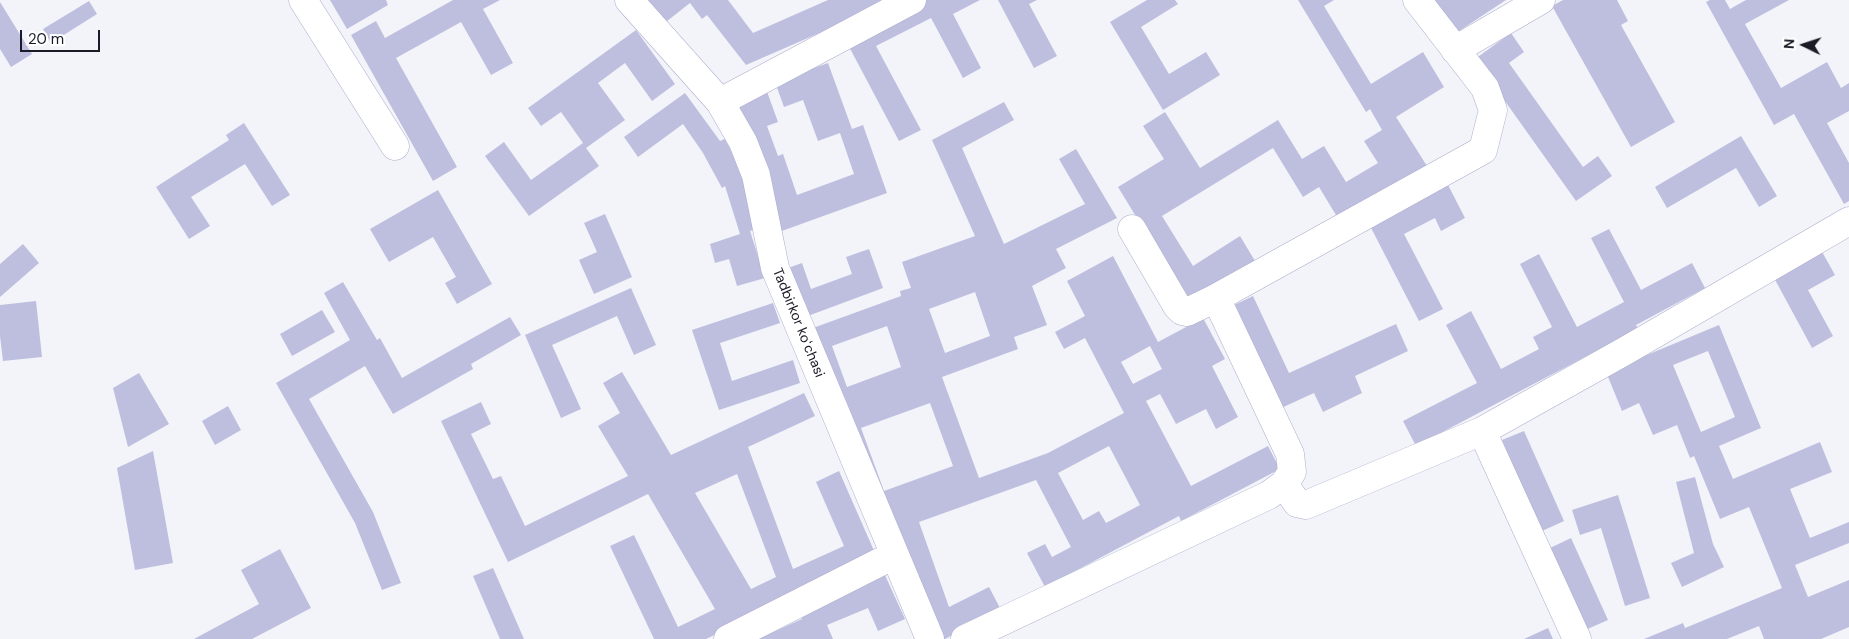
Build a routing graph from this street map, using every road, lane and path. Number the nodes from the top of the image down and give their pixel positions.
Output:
1 (303, 0) edge
2 (629, 0) edge
3 (912, 0) edge
4 (1417, 0) edge
5 (1541, 0) edge
6 (1455, 50) junction
7 (720, 102) junction
8 (395, 146) dead end
9 (1849, 221) edge
10 (1132, 228) dead end
11 (1216, 298) junction
12 (1482, 431) junction
13 (1284, 484) junction
14 (894, 554) junction
15 (728, 639) edge
16 (930, 639) edge
17 (965, 639) edge
18 (1577, 639) edge

1 - 8 street
2 - 7 street, Tadbirkor koʻchasi
3 - 7 street
4 - 6 street
5 - 6 street
6 - 11 street
7 - 14 street, Tadbirkor koʻchasi
9 - 12 street
10 - 11 street
11 - 13 street
12 - 13 street
12 - 18 street
13 - 17 street
14 - 15 street
14 - 16 street, Tadbirkor koʻchasi

